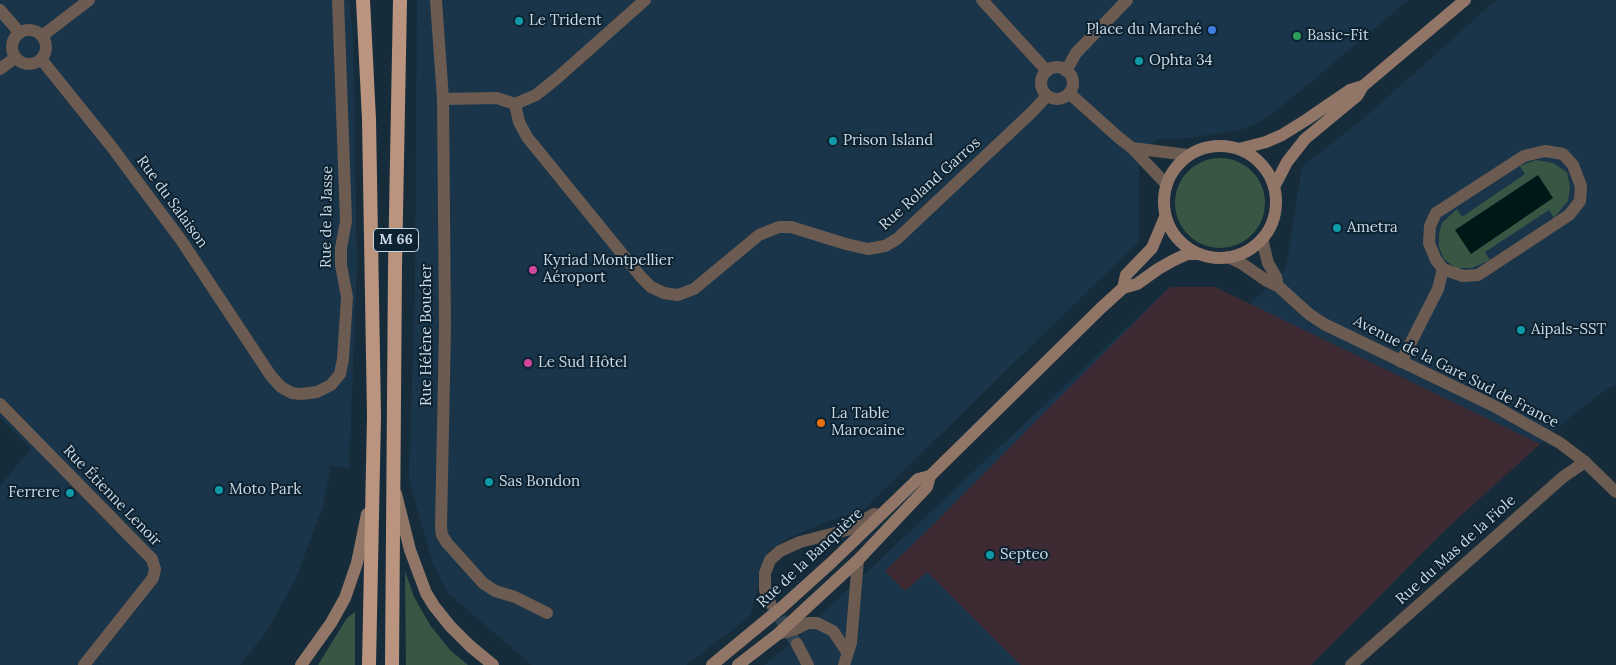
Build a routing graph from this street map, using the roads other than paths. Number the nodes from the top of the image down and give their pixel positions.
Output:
1 (89, 0) edge
2 (338, 0) edge
3 (363, 0) edge
4 (400, 0) edge
5 (436, 0) edge
6 (645, 0) edge
7 (982, 0) edge
8 (1127, 0) edge
9 (1465, 0) edge
10 (0, 10) edge
11 (20, 32) junction
12 (42, 36) junction
13 (15, 58) junction
14 (41, 59) junction
15 (0, 69) edge
16 (1047, 71) junction
17 (1066, 71) junction
18 (1363, 86) junction
19 (1069, 93) junction
20 (1047, 96) junction
21 (443, 98) junction
22 (515, 104) junction
23 (1132, 148) junction
24 (1239, 149) junction
25 (1188, 155) junction
26 (1166, 184) junction
27 (1274, 187) junction
28 (1165, 217) junction
29 (1262, 239) junction
30 (1199, 254) junction
31 (1228, 257) junction
32 (1443, 269) junction
33 (1278, 286) junction
34 (1123, 288) junction
35 (1402, 362) junction
36 (266, 370) joint
37 (0, 404) edge
38 (1585, 462) junction
39 (930, 476) junction
40 (393, 480) junction
41 (371, 489) junction
42 (1616, 492) edge
43 (879, 515) junction
44 (858, 560) junction
45 (770, 603) tunnel mouth
46 (547, 613) dead end
47 (852, 630) junction
48 (833, 631) junction
49 (778, 634) junction
50 (797, 644) tunnel mouth
51 (847, 652) junction
52 (84, 665) edge
53 (301, 665) edge
54 (369, 665) edge
55 (392, 665) edge
56 (492, 665) edge
57 (712, 665) edge
58 (738, 665) edge
59 (808, 665) edge
60 (844, 665) edge
61 (1351, 665) edge

1 - 12 street
2 - 36 street, Rue de la Jasse
3 - 41 highway, M 66
4 - 40 highway, M 66
5 - 21 street, Rue Hélène Boucher
6 - 22 street
7 - 16 street
8 - 17 street
9 - 18 main road
10 - 11 street
11 - 12 street
11 - 13 street
12 - 14 street
13 - 14 street
13 - 15 street
14 - 36 street, Rue du Salaison
16 - 17 street
16 - 20 street
17 - 19 street
18 - 24 main road
18 - 27 main road
19 - 20 street
19 - 23 street
20 - 22 street, Rue Roland Garros
21 - 22 street
21 - 46 street, Rue Hélène Boucher
23 - 25 street
23 - 26 street
24 - 25 main road
24 - 27 main road
25 - 26 main road
26 - 28 main road
27 - 29 main road
28 - 30 main road
28 - 34 main road, Rue de la Banquière
29 - 31 main road
29 - 33 street, Avenue de la Gare Sud de France
30 - 31 main road
30 - 34 main road, Rue de la Banquière
31 - 33 street, Avenue de la Gare Sud de France
32 - 32 street
32 - 35 street
33 - 35 street, Avenue de la Gare Sud de France
34 - 39 main road, Rue de la Banquière
35 - 38 street, Avenue de la Gare Sud de France
37 - 52 street, Rue Étienne Lenoir
38 - 42 street, Avenue de la Gare Sud de France
38 - 61 street, Rue du Mas de la Fiole
39 - 43 main road, Rue de la Banquière
39 - 44 main road, Rue de la Banquière
40 - 55 highway, M 66
40 - 56 main road, M 66
41 - 53 main road, M 66
41 - 54 highway, M 66
43 - 45 street
43 - 57 main road, Rue de la Banquière
44 - 47 street
44 - 49 main road, Rue de la Banquière
47 - 48 street
47 - 51 street
48 - 49 street
48 - 51 street
49 - 58 main road, Rue de la Banquière
50 - 59 street
51 - 60 street

